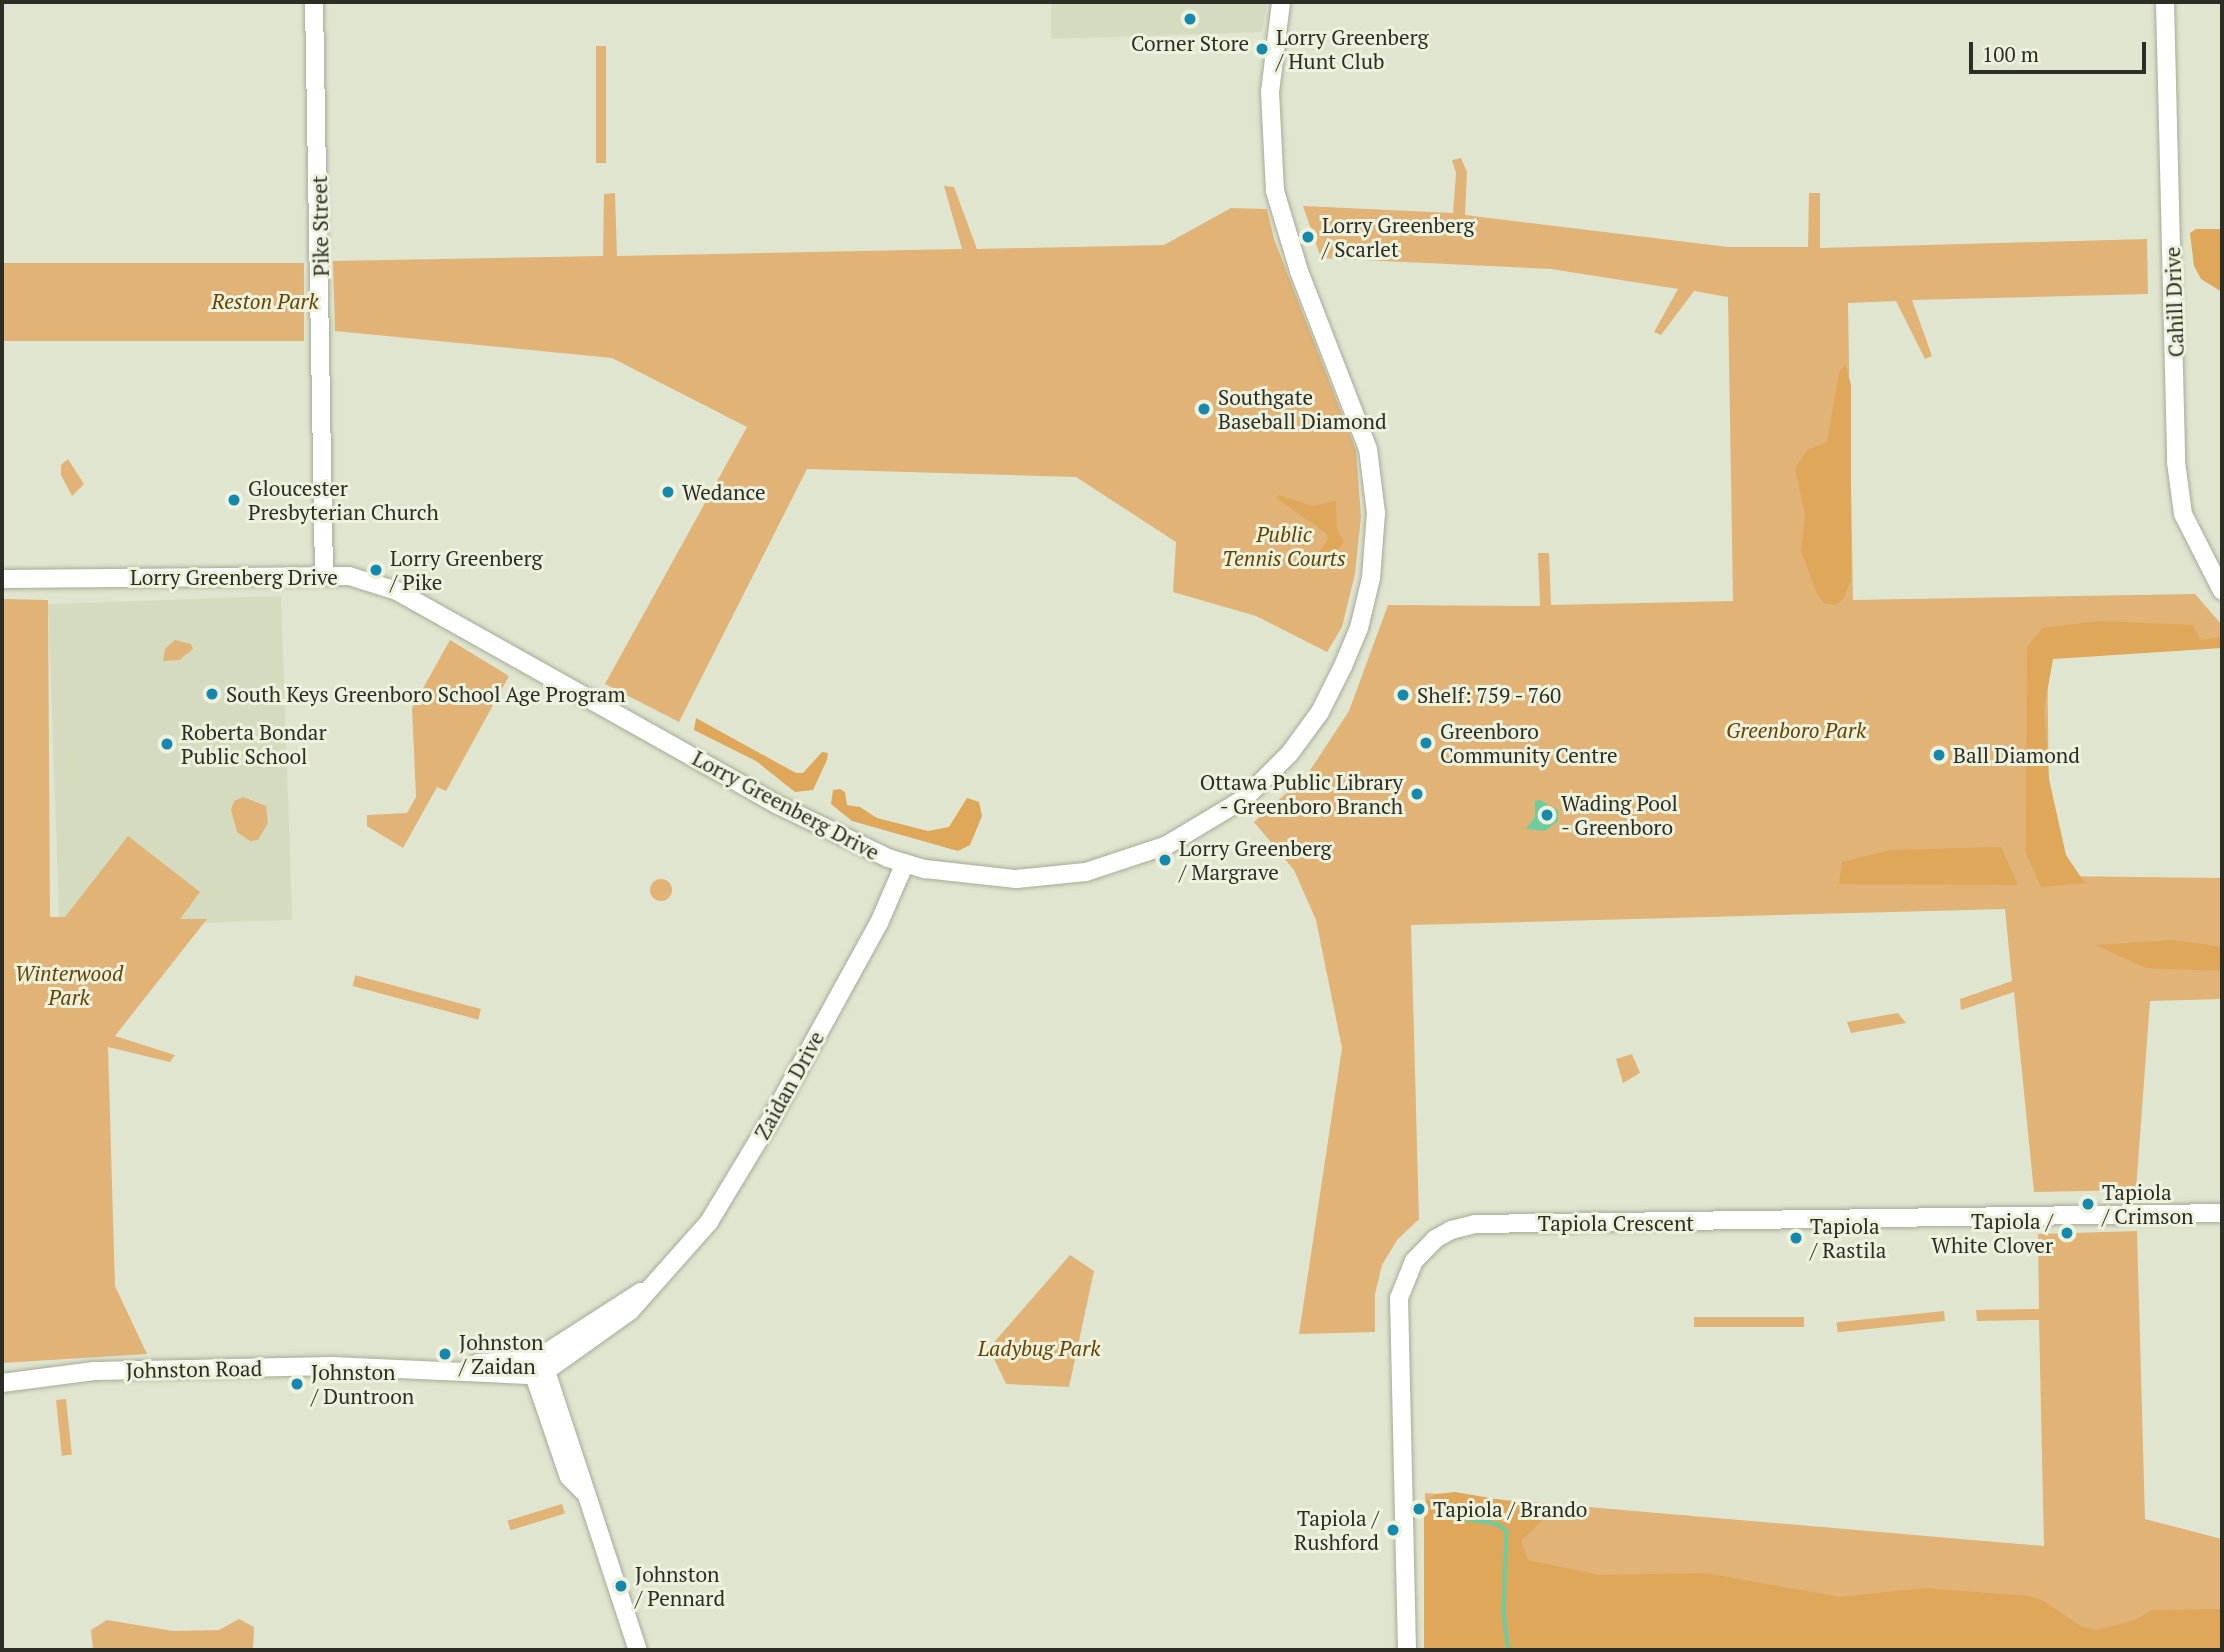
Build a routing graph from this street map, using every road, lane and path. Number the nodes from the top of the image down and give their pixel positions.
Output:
1 (314, 2) edge
2 (1281, 2) edge
3 (2165, 2) edge
4 (324, 576) junction
5 (2, 579) edge
6 (2222, 591) edge
7 (905, 863) junction
8 (2222, 1213) edge
9 (538, 1369) junction
10 (2, 1383) edge
11 (638, 1650) edge
12 (1407, 1650) edge

1 - 4 street, Pike Street
2 - 7 street, Lorry Greenberg Drive
3 - 6 street, Cahill Drive
4 - 5 street, Lorry Greenberg Drive
4 - 7 street, Lorry Greenberg Drive
7 - 9 street, Zaidan Drive
8 - 12 street, Tapiola Crescent
9 - 10 street, Johnston Road
9 - 11 street

